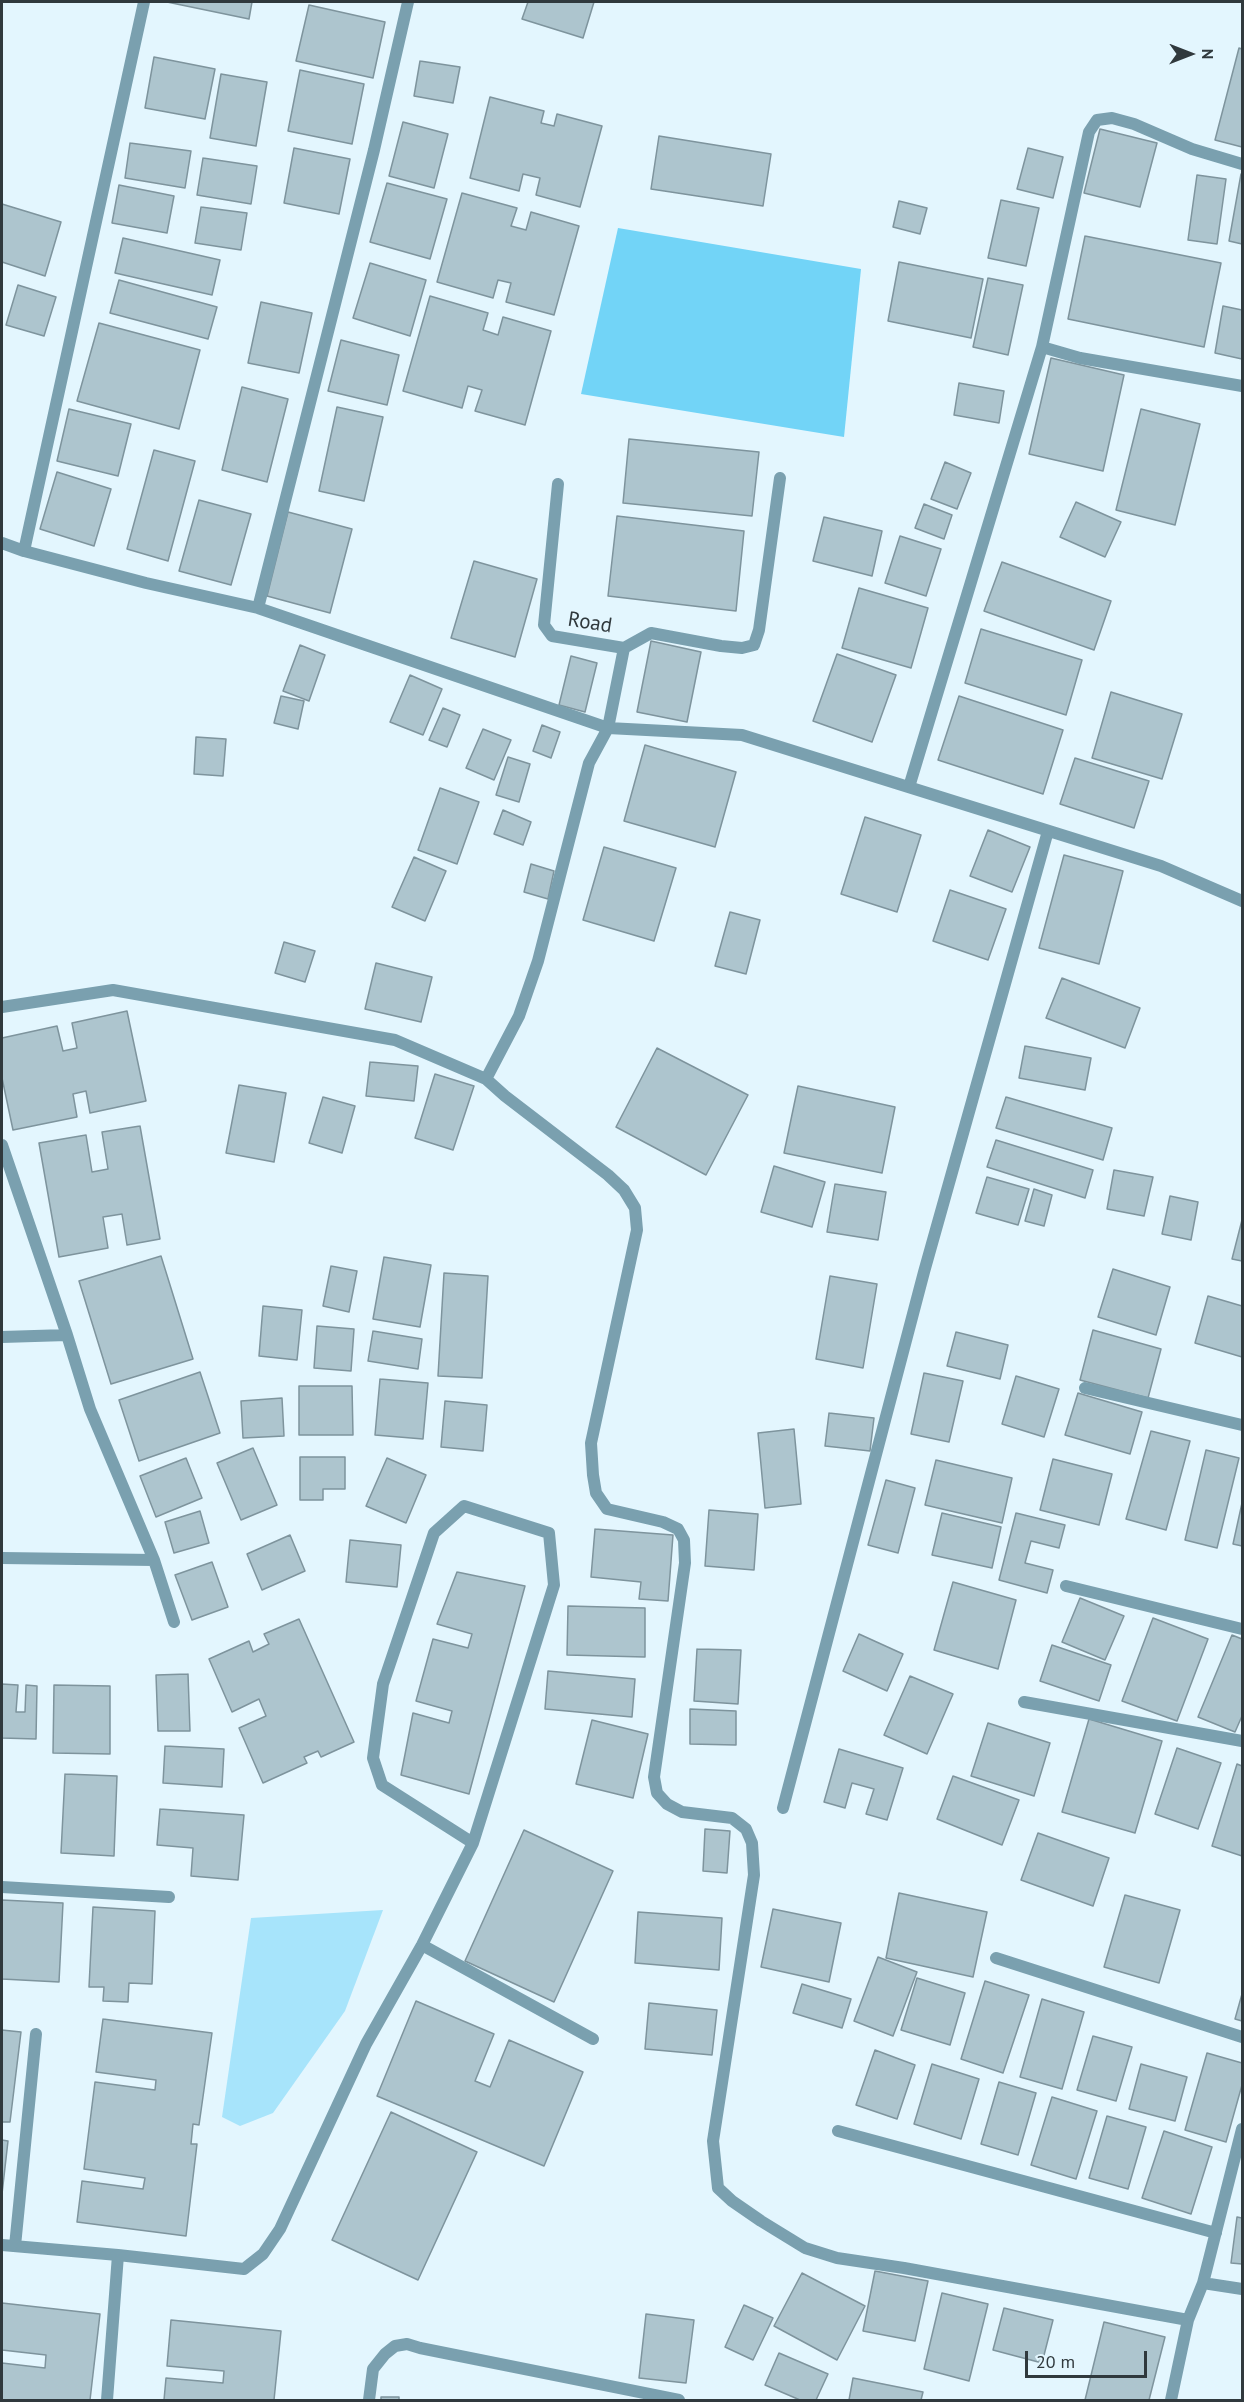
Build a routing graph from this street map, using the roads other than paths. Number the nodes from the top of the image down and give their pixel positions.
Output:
1 (144, 2) edge
2 (408, 2) edge
3 (1242, 164) edge
4 (1042, 347) junction
5 (1242, 386) edge
6 (780, 478) dead end
7 (558, 484) dead end
8 (2, 543) edge
9 (24, 551) junction
10 (258, 608) junction
11 (624, 648) junction
12 (608, 728) junction
13 (909, 787) junction
14 (1048, 831) junction
15 (1242, 901) edge
16 (2, 1007) edge
17 (486, 1079) junction
18 (2, 1145) edge
19 (67, 1335) junction
20 (2, 1337) edge
21 (1084, 1388) dead end
22 (1242, 1425) edge
23 (2, 1558) edge
24 (154, 1560) junction
25 (1066, 1586) dead end
26 (174, 1622) dead end
27 (1242, 1629) edge
28 (1024, 1702) dead end
29 (1242, 1741) edge
30 (783, 1808) dead end
31 (473, 1843) junction
32 (2, 1887) edge
33 (169, 1897) dead end
34 (422, 1945) junction
35 (996, 1958) dead end
36 (36, 2034) dead end
37 (1242, 2037) edge
38 (593, 2038) dead end
39 (1242, 2129) edge
40 (838, 2131) dead end
41 (1216, 2233) junction
42 (2, 2245) edge
43 (15, 2246) junction
44 (118, 2254) junction
45 (1203, 2283) junction
46 (1242, 2289) edge
47 (1188, 2320) junction
48 (107, 2400) edge
49 (369, 2400) edge
50 (679, 2400) edge
51 (1171, 2400) edge

1 - 9 street
2 - 10 street
3 - 4 street
4 - 5 street
4 - 13 street
6 - 11 street
7 - 11 street, Road
8 - 9 street
9 - 10 street
10 - 12 street
11 - 12 street, Road
12 - 13 street
12 - 17 street, Road
13 - 14 street
14 - 15 street
14 - 30 street
16 - 17 street
17 - 47 street
18 - 19 street
19 - 20 street
19 - 24 street
21 - 22 street
23 - 24 street
24 - 26 street
25 - 27 street
28 - 29 street
31 - 31 street
31 - 34 street
32 - 33 street
34 - 38 street
34 - 44 street
35 - 37 street
36 - 43 street
39 - 41 street
40 - 41 street
41 - 45 street
42 - 43 street
43 - 44 street
44 - 48 street
45 - 46 street
45 - 47 street
47 - 51 street
49 - 50 street

